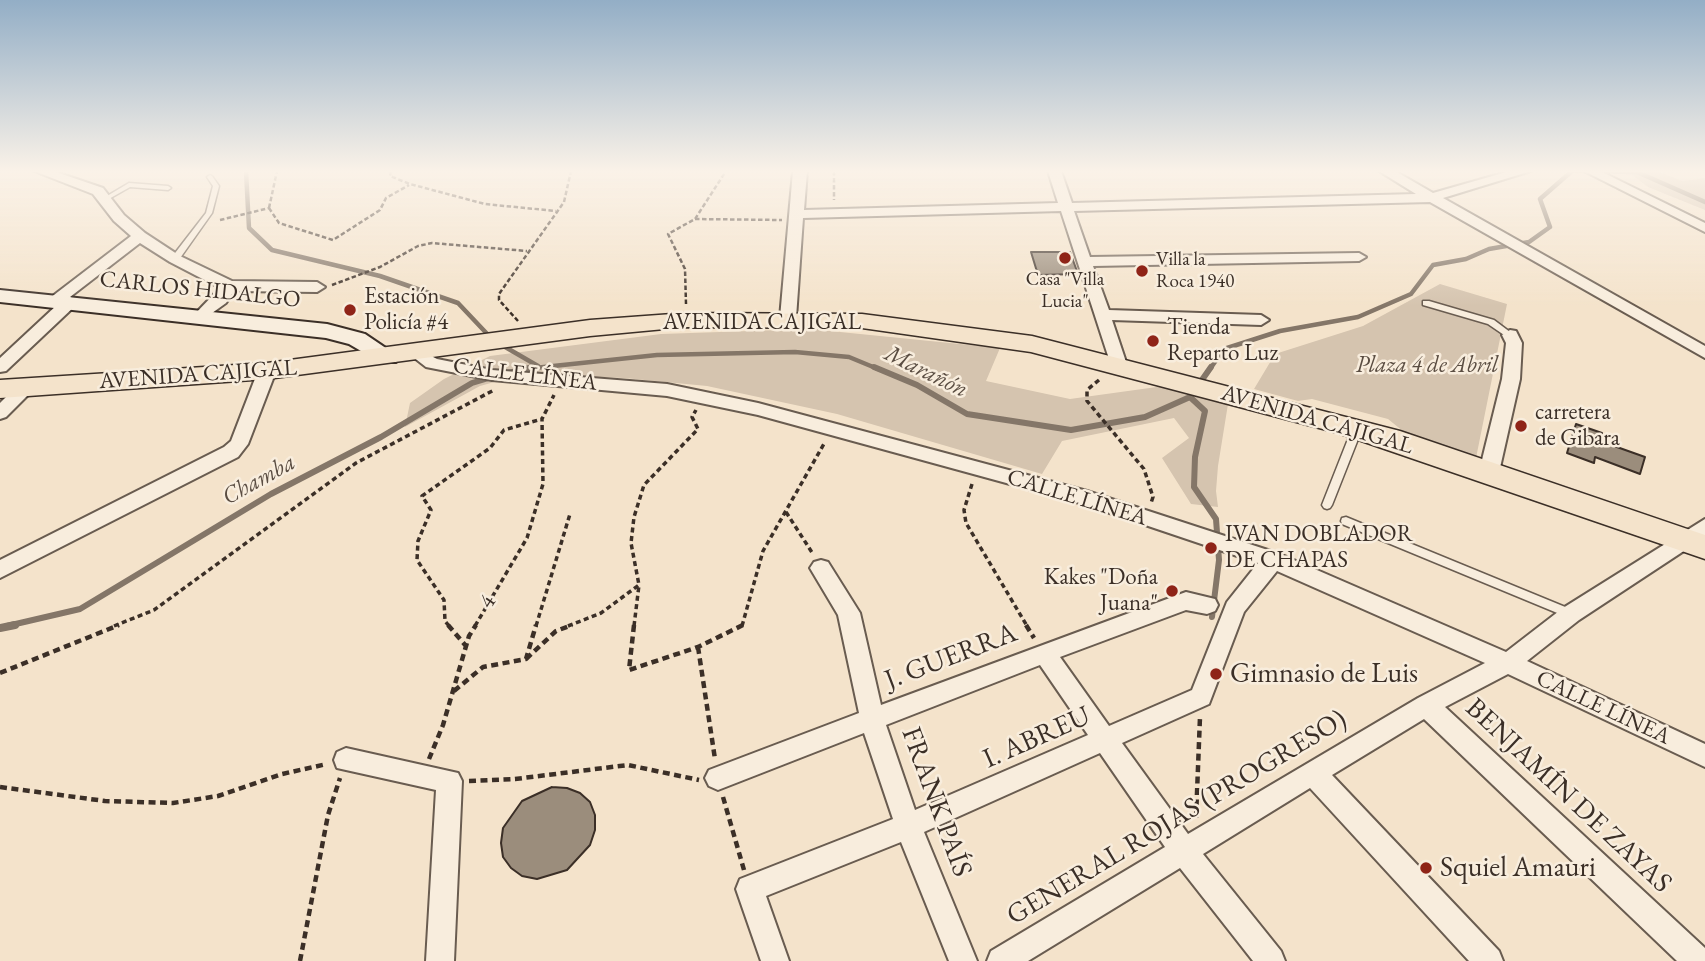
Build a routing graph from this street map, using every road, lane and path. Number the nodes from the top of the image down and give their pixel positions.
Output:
1 (117, 216) edge
2 (207, 216) edge
3 (237, 216) edge
4 (274, 216) edge
5 (371, 216) edge
6 (552, 216) edge
7 (697, 216) edge
8 (808, 216) edge
9 (1069, 216) edge
10 (1460, 216) edge
11 (1680, 216) edge
12 (798, 217) junction
13 (695, 219) junction
14 (212, 222) dead end
15 (1705, 228) edge
16 (140, 236) junction
17 (527, 251) junction
18 (1359, 257) dead end
19 (174, 259) junction
20 (1086, 262) junction
21 (335, 284) dead end
22 (229, 286) junction
23 (317, 287) dead end
24 (0, 296) edge
25 (63, 302) junction
26 (1426, 303) dead end
27 (201, 316) junction
28 (1104, 316) junction
29 (788, 318) junction
30 (687, 320) junction
31 (1261, 320) dead end
32 (1510, 335) joint
33 (525, 337) junction
34 (416, 353) junction
35 (1705, 354) edge
36 (388, 357) junction
37 (1119, 365) junction
38 (0, 366) edge
39 (267, 371) junction
40 (507, 377) junction
41 (561, 381) junction
42 (12, 388) edge
43 (703, 397) junction
44 (1087, 401) dead end
45 (0, 413) edge
46 (542, 419) junction
47 (832, 429) junction
48 (1357, 429) junction
49 (977, 468) junction
50 (1489, 472) junction
51 (1327, 505) dead end
52 (786, 512) junction
53 (570, 514) dead end
54 (1145, 518) junction
55 (1346, 521) dead end
56 (1200, 534) joint
57 (1699, 538) edge
58 (1273, 560) junction
59 (821, 568) joint
60 (0, 570) edge
61 (639, 585) junction
62 (1207, 605) dead end
63 (1571, 614) junction
64 (466, 646) junction
65 (698, 646) junction
66 (1044, 653) junction
67 (526, 659) junction
68 (1508, 663) junction
69 (0, 673) edge
70 (453, 692) junction
71 (1201, 698) junction
72 (1426, 705) junction
73 (873, 720) junction
74 (1105, 741) junction
75 (1705, 756) edge
76 (346, 760) junction
77 (1312, 772) junction
78 (422, 776) junction
79 (718, 778) junction
80 (449, 781) junction
81 (0, 787) edge
82 (908, 826) junction
83 (1189, 846) junction
84 (750, 890) junction
85 (300, 961) edge
86 (440, 961) edge
87 (775, 961) edge
88 (963, 961) edge
89 (1000, 961) edge
90 (1271, 961) edge
91 (1489, 961) edge
92 (1698, 961) edge

1 - 16 street
2 - 19 lane
3 - 14 path
4 - 5 path
6 - 17 path
7 - 13 path
8 - 12 street
9 - 20 street
10 - 35 street
11 - 15 street
12 - 13 path
12 - 29 street
13 - 30 path
16 - 19 street
16 - 25 street
17 - 21 path
17 - 33 path
18 - 20 street
19 - 22 street
20 - 28 street
22 - 23 street
22 - 27 street
24 - 25 street, CARLOS HIDALGO
25 - 27 street, CARLOS HIDALGO
25 - 38 street
26 - 32 lane
27 - 36 street, CARLOS HIDALGO
28 - 31 street
28 - 37 street
29 - 30 main road, AVENIDA CAJIGAL
29 - 37 main road, AVENIDA CAJIGAL
30 - 33 main road, AVENIDA CAJIGAL
32 - 50 street
33 - 34 main road, AVENIDA CAJIGAL
34 - 36 main road, AVENIDA CAJIGAL
34 - 40 street, CALLE LÍNEA
36 - 39 main road, AVENIDA CAJIGAL
37 - 48 main road, AVENIDA CAJIGAL
39 - 42 main road, AVENIDA CAJIGAL
39 - 60 street
40 - 41 street, CALLE LÍNEA
40 - 69 path
41 - 43 street, CALLE LÍNEA
41 - 46 path
42 - 45 street
43 - 47 street, CALLE LÍNEA
43 - 61 path
44 - 54 path
46 - 64 path, 4
46 - 64 path
47 - 49 street, CALLE LÍNEA
47 - 52 path
48 - 50 main road, AVENIDA CAJIGAL
48 - 51 lane
49 - 54 street, CALLE LÍNEA
49 - 66 path
50 - 57 main road, AVENIDA CAJIGAL
52 - 59 path
52 - 65 path
53 - 67 path
54 - 56 street, CALLE LÍNEA
55 - 63 lane
56 - 58 street, CALLE LÍNEA
57 - 63 street, GENERAL ROJAS (PROGRESO)
58 - 68 street, CALLE LÍNEA
58 - 71 street
59 - 73 street, FRANK PAÍS
61 - 65 path
61 - 67 path
62 - 66 street, J. GUERRA
63 - 68 street, GENERAL ROJAS (PROGRESO)
64 - 70 path, 4
65 - 79 path
66 - 73 street, J. GUERRA
66 - 74 street
67 - 70 path
68 - 72 street, GENERAL ROJAS (PROGRESO)
68 - 75 street, CALLE LÍNEA
70 - 78 path, 4
71 - 74 street, I. ABREU
71 - 83 path
72 - 77 street, GENERAL ROJAS (PROGRESO)
72 - 92 street, BENJAMÍN DE ZAYAS
73 - 79 street, J. GUERRA
73 - 82 street, FRANK PAÍS
74 - 82 street, I. ABREU
74 - 83 street
76 - 78 street
76 - 81 path
76 - 85 path
77 - 83 street, GENERAL ROJAS (PROGRESO)
77 - 91 street
78 - 80 street
79 - 80 path
79 - 84 path
80 - 86 street
82 - 84 street, I. ABREU
82 - 88 street, FRANK PAÍS
83 - 89 street, GENERAL ROJAS (PROGRESO)
83 - 90 street
84 - 87 street

